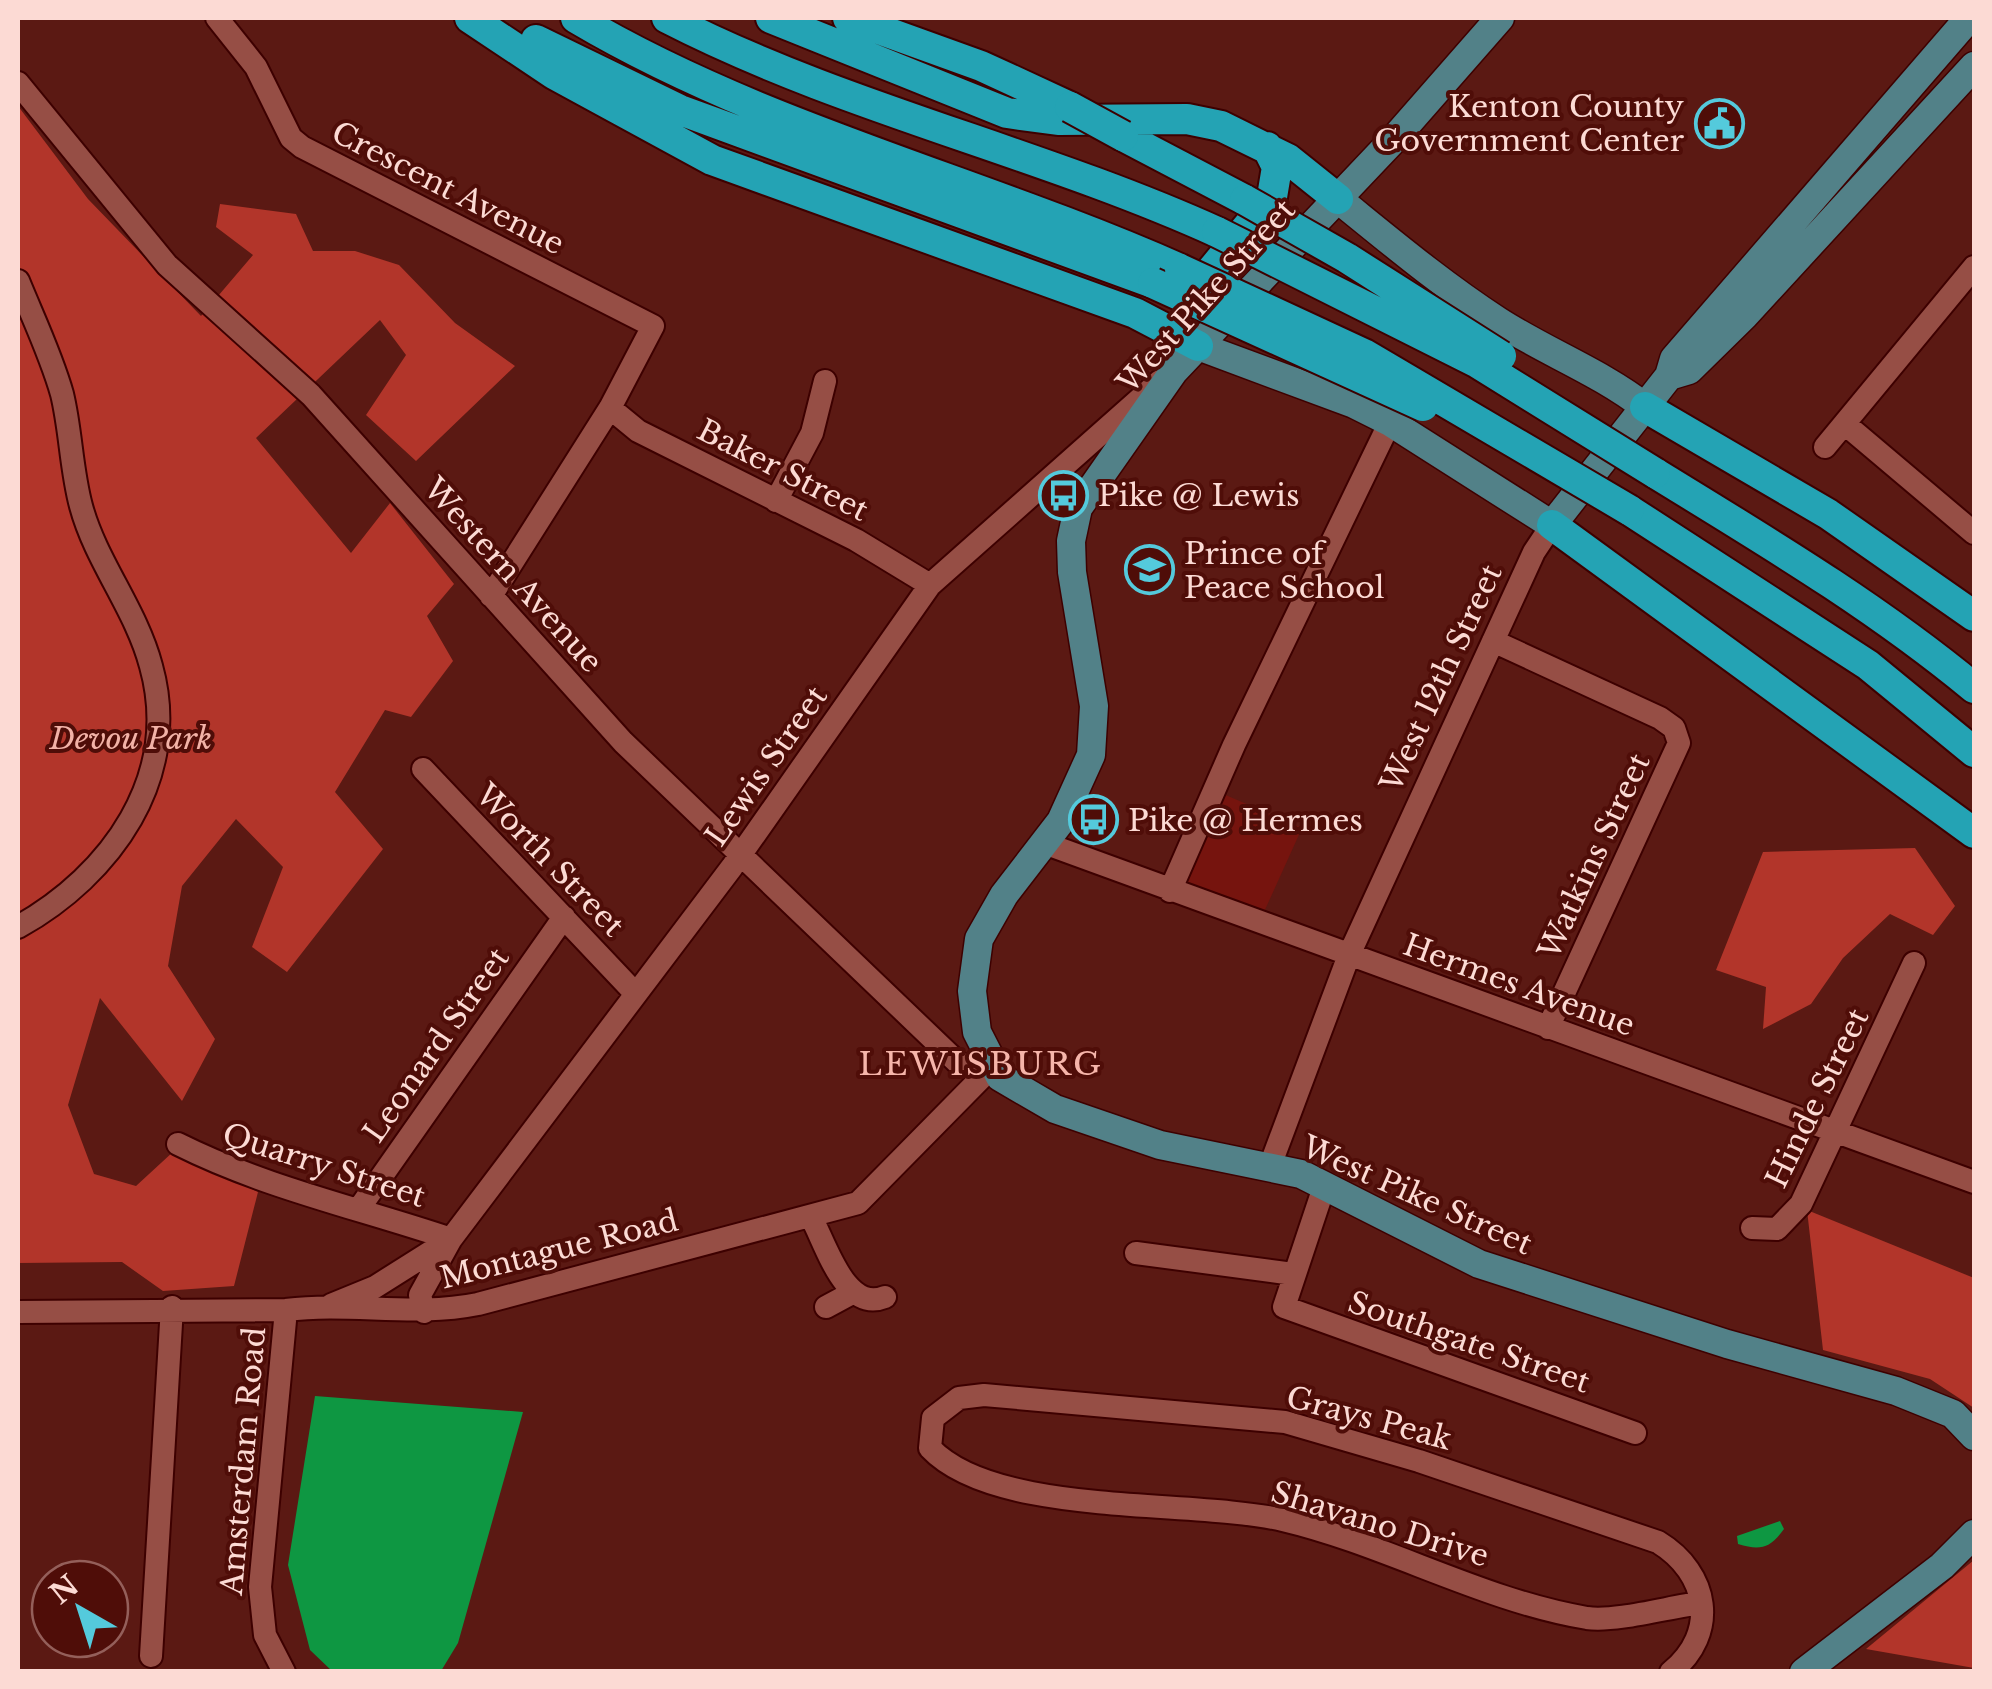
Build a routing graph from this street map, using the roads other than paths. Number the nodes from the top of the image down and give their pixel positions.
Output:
1 (216, 18) edge
2 (470, 18) edge
3 (500, 18) edge
4 (576, 18) edge
5 (667, 18) edge
6 (771, 18) edge
7 (1500, 18) edge
8 (1973, 18) edge
9 (843, 31) edge
10 (1974, 66) edge
11 (18, 83) edge
12 (797, 137) junction
13 (1268, 147) junction
14 (1338, 199) junction
15 (1974, 268) edge
16 (18, 281) edge
17 (1135, 312) junction
18 (1198, 346) junction
19 (1174, 370) junction
20 (1669, 376) junction
21 (825, 381) dead end
22 (1644, 407) junction
23 (610, 408) junction
24 (1390, 422) junction
25 (1844, 424) junction
26 (1825, 447) dead end
27 (1658, 468) junction
28 (1568, 472) junction
29 (776, 501) junction
30 (1552, 526) junction
31 (1974, 533) edge
32 (930, 585) junction
33 (491, 596) junction
34 (1974, 616) edge
35 (1493, 641) junction
36 (1974, 688) edge
37 (1974, 752) edge
38 (423, 769) dead end
39 (1974, 833) edge
40 (1044, 843) junction
41 (740, 856) junction
42 (1170, 891) junction
43 (564, 917) junction
44 (18, 927) edge
45 (1350, 955) junction
46 (1914, 964) dead end
47 (634, 992) junction
48 (1548, 1028) junction
49 (993, 1066) junction
50 (1835, 1130) junction
51 (178, 1144) dead end
52 (1270, 1166) junction
53 (1974, 1182) edge
54 (1325, 1184) junction
55 (358, 1210) junction
56 (811, 1217) junction
57 (1752, 1228) dead end
58 (451, 1239) junction
59 (1136, 1254) dead end
60 (1293, 1274) junction
61 (852, 1294) junction
62 (885, 1297) dead end
63 (330, 1304) junction
64 (172, 1308) junction
65 (826, 1308) dead end
66 (286, 1310) junction
67 (18, 1312) edge
68 (424, 1312) junction
69 (1636, 1433) dead end
70 (1974, 1436) edge
71 (930, 1448) joint
72 (1974, 1534) edge
73 (1700, 1603) junction
74 (151, 1656) dead end
75 (284, 1672) edge
76 (1671, 1672) edge
77 (1804, 1672) edge

1 - 23 street, Crescent Avenue
2 - 17 highway
3 - 12 highway
4 - 12 highway
5 - 27 highway, bridge
6 - 9 highway
7 - 14 main road, West Pike Street
8 - 20 main road
9 - 13 highway
9 - 27 highway, bridge
10 - 20 main road
11 - 33 street, Western Avenue
12 - 28 highway, bridge
12 - 28 highway, bridge
13 - 14 highway
13 - 17 highway
14 - 18 main road, West Pike Street
14 - 22 main road
15 - 25 street
16 - 44 street
17 - 18 highway
18 - 19 main road, West Pike Street
18 - 24 main road
19 - 32 street, Lewis Street
19 - 40 main road, West Pike Street
20 - 22 main road, West 12th Street
21 - 29 street
22 - 30 main road, West 12th Street
22 - 34 highway
23 - 29 street, Baker Street
23 - 33 street
24 - 30 main road
24 - 42 street
25 - 26 street
25 - 31 street
27 - 36 highway
28 - 37 highway, bridge
29 - 32 street, Baker Street
30 - 35 street, West 12th Street
30 - 39 highway
32 - 41 street, Lewis Street
33 - 41 street, Western Avenue
35 - 45 street, West 12th Street
35 - 48 street, Watkins Street
38 - 43 street, Worth Street
40 - 42 street, Hermes Avenue
40 - 49 main road, West Pike Street
41 - 47 street, Lewis Street
41 - 49 street, Western Avenue
42 - 45 street, Hermes Avenue
43 - 47 street, Worth Street
43 - 55 street, Leonard Street
45 - 48 street, Hermes Avenue
45 - 52 street, West 12th Street
46 - 50 street, Hinde Street
47 - 58 street, Lewis Street
48 - 50 street, Hermes Avenue
49 - 52 main road, West Pike Street
49 - 56 street, Montague Road
50 - 53 street, Hermes Avenue
50 - 57 street, Hinde Street
51 - 55 street, Quarry Street
52 - 54 main road, West Pike Street
54 - 60 street
54 - 70 main road, West Pike Street
55 - 58 street, Quarry Street
56 - 61 street
56 - 68 street, Montague Road
58 - 63 street, Lewis Street
58 - 68 street, Lewis Street
59 - 60 street
60 - 69 street, Southgate Street
61 - 62 street
61 - 65 street
63 - 66 street, Montague Road
63 - 68 street, Montague Road
64 - 66 street, Montague Road
64 - 67 street, Montague Road
64 - 74 street
66 - 75 street, Amsterdam Road
71 - 73 street, Shavano Drive
71 - 73 street, Grays Peak
72 - 77 main road
73 - 76 street

